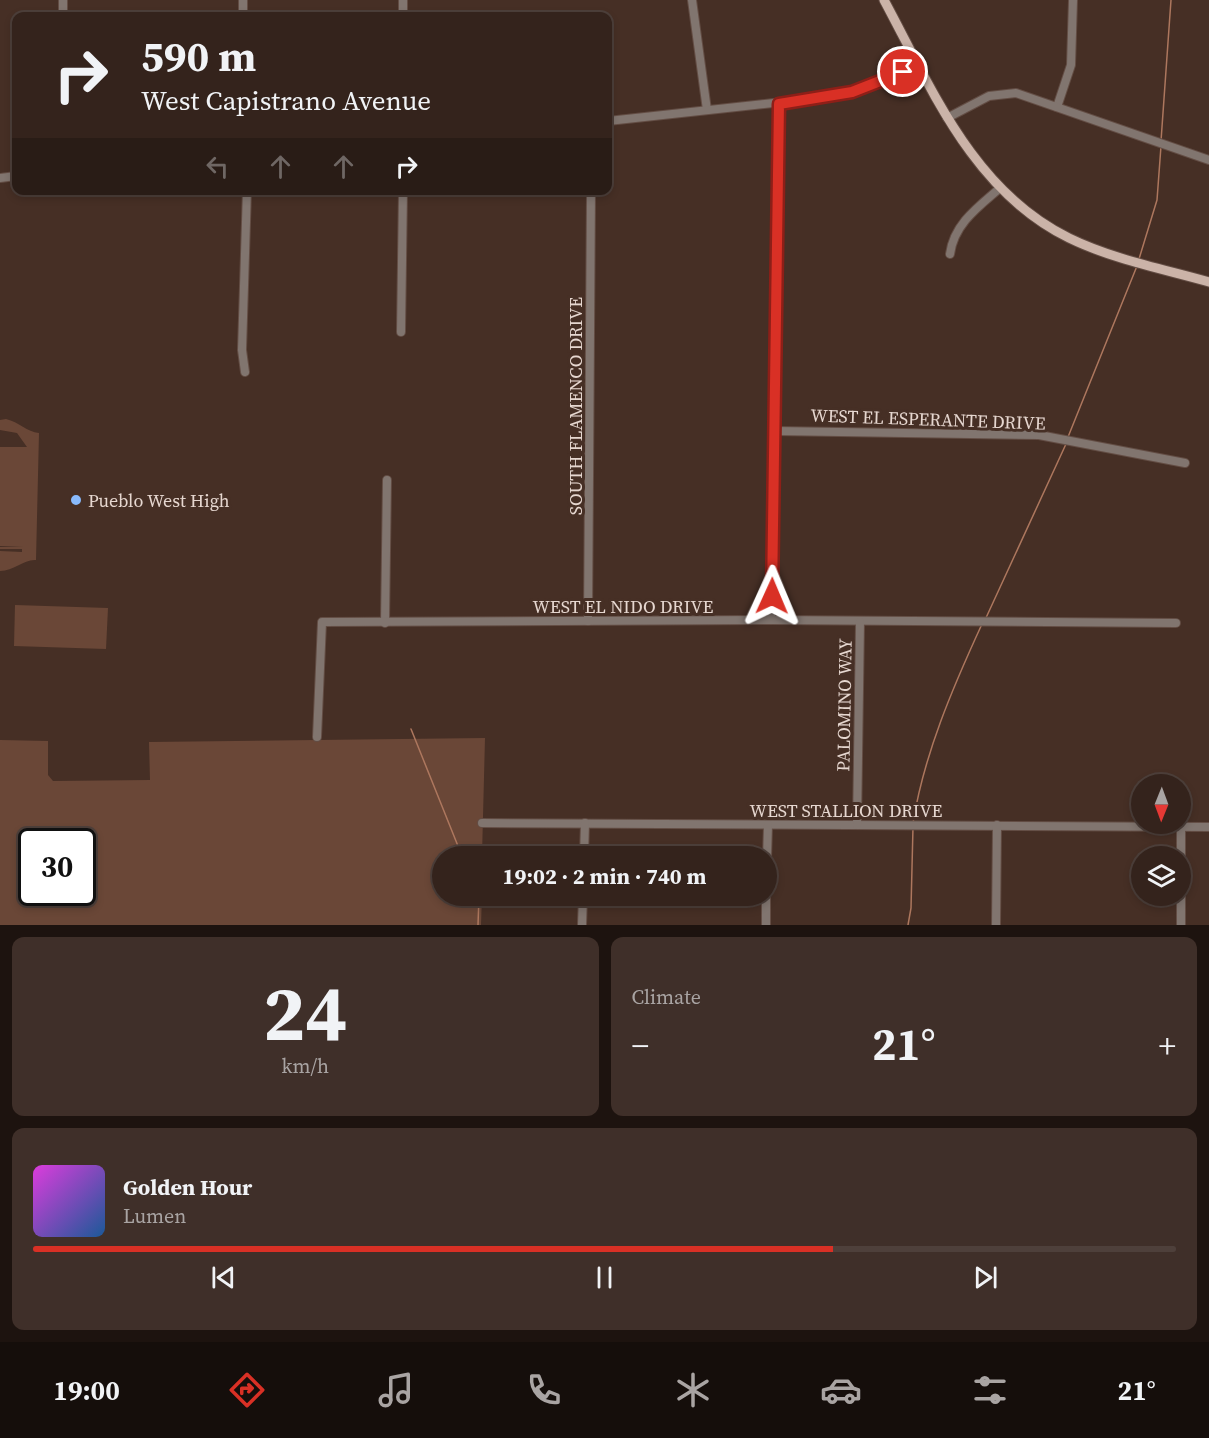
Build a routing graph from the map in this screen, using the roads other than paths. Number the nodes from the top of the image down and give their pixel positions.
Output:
1 (692, 0) edge
2 (884, 0) edge
3 (1073, 0) edge
4 (919, 65) junction
5 (779, 104) junction
6 (1057, 107) junction
7 (707, 110) junction
8 (948, 118) junction
9 (612, 121) edge
10 (1209, 160) edge
11 (1000, 188) junction
12 (247, 195) edge
13 (403, 195) edge
14 (591, 195) edge
15 (950, 254) dead end
16 (1209, 282) edge
17 (401, 332) dead end
18 (245, 372) dead end
19 (775, 430) junction
20 (1185, 463) dead end
21 (387, 480) dead end
22 (771, 620) junction
23 (588, 621) junction
24 (860, 622) junction
25 (385, 623) junction
26 (1176, 623) dead end
27 (317, 737) dead end
28 (482, 823) dead end
29 (585, 823) junction
30 (768, 825) junction
31 (857, 825) junction
32 (997, 825) junction
33 (1131, 826) edge
34 (1191, 827) edge
35 (1209, 827) edge
36 (1182, 834) edge
37 (584, 846) edge
38 (767, 846) edge
39 (583, 906) edge
40 (766, 906) edge
41 (582, 925) edge
42 (766, 925) edge
43 (996, 925) edge
44 (1181, 925) edge

1 - 7 street
2 - 4 main road
3 - 6 street
4 - 5 street
4 - 8 main road
5 - 7 street
5 - 19 street
6 - 8 street
6 - 10 street
7 - 9 street
8 - 11 main road
11 - 15 street
11 - 16 main road
12 - 18 street
13 - 17 street
14 - 23 street, SOUTH FLAMENCO DRIVE
19 - 20 street, WEST EL ESPERANTE DRIVE
19 - 22 street
21 - 25 street
22 - 23 street, WEST EL NIDO DRIVE
22 - 24 street, WEST EL NIDO DRIVE
23 - 25 street, WEST EL NIDO DRIVE
24 - 26 street, WEST EL NIDO DRIVE
24 - 31 street, PALOMINO WAY
25 - 27 street, WEST EL NIDO DRIVE
28 - 29 street, WEST STALLION DRIVE
29 - 30 street, WEST STALLION DRIVE
29 - 37 street
30 - 31 street, WEST STALLION DRIVE
30 - 38 street
31 - 32 street, WEST STALLION DRIVE
32 - 33 street, WEST STALLION DRIVE
32 - 43 street
34 - 35 street, WEST STALLION DRIVE
36 - 44 street
39 - 41 street
40 - 42 street

